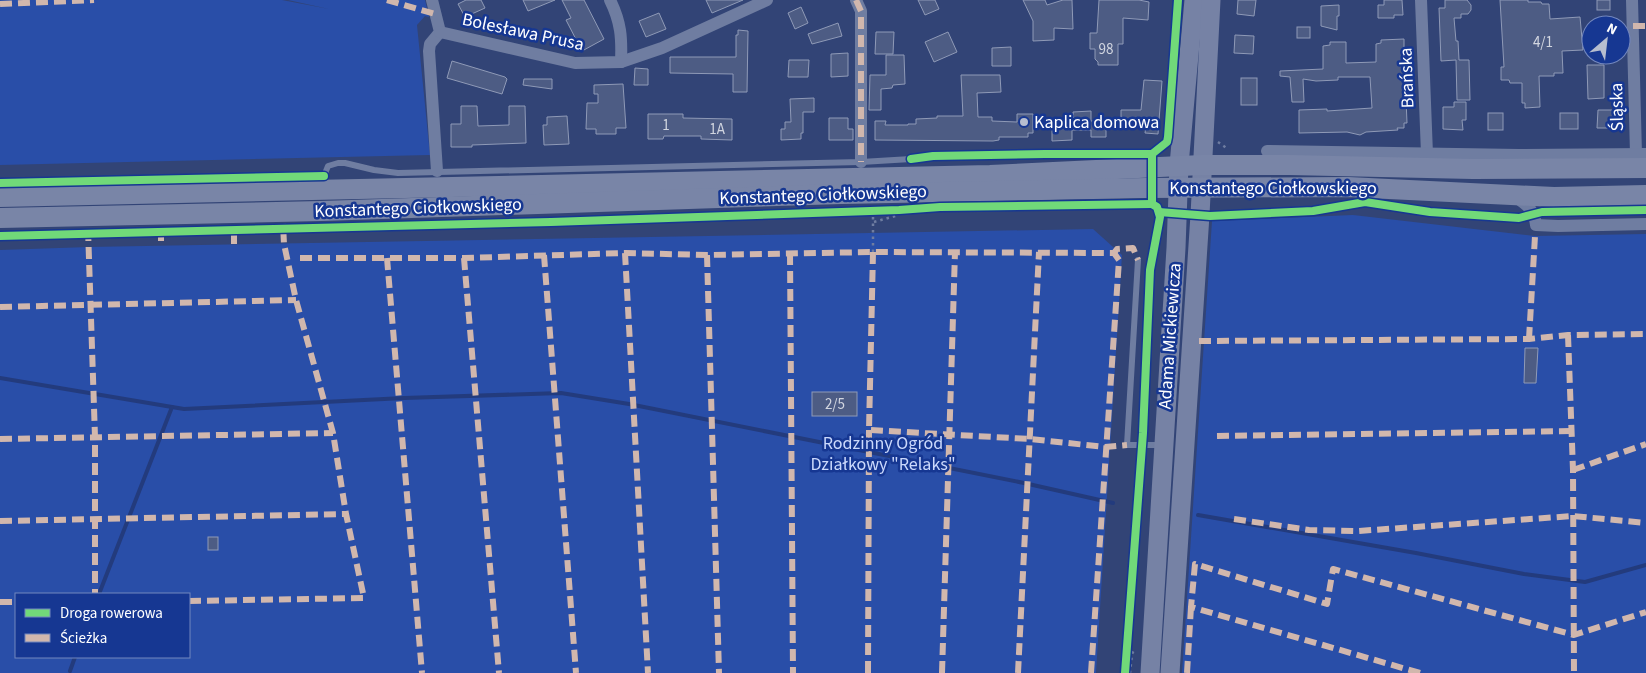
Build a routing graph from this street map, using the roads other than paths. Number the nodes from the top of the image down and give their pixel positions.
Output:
1 (432, 0) edge
2 (610, 0) edge
3 (767, 0) edge
4 (856, 0) edge
5 (1194, 0) edge
6 (1211, 0) edge
7 (1421, 0) edge
8 (1632, 0) edge
9 (1640, 26) edge
10 (440, 32) junction
11 (621, 62) junction
12 (1182, 114) junction
13 (1204, 115) junction
14 (1427, 154) junction
15 (1263, 158) junction
16 (1289, 158) junction
17 (1643, 158) edge
18 (911, 159) dead end
19 (861, 162) junction
20 (1202, 164) junction
21 (1179, 165) junction
22 (1121, 168) junction
23 (1473, 169) junction
24 (437, 171) junction
25 (1178, 188) junction
26 (1201, 188) junction
27 (1264, 188) junction
28 (324, 189) junction
29 (1120, 189) junction
30 (1469, 193) junction
31 (1512, 195) junction
32 (1646, 195) edge
33 (0, 197) edge
34 (0, 218) edge
35 (1646, 224) edge
36 (1176, 248) junction
37 (1198, 248) junction
38 (1138, 260) dead end
39 (1164, 445) junction
40 (1150, 673) edge
41 (1170, 673) edge

1 - 10 street
2 - 11 street
3 - 11 street, Bolesława Prusa
4 - 19 street
5 - 12 street, Adama Mickiewicza
6 - 13 street, Adama Mickiewicza
7 - 14 street, Brańska
8 - 9 street, Śląska
9 - 17 street, Śląska
10 - 11 street, Bolesława Prusa
10 - 24 street
12 - 13 street
12 - 21 street, Adama Mickiewicza
13 - 20 street, Adama Mickiewicza
14 - 16 street, Konstantego Ciołkowskiego
14 - 17 street, Konstantego Ciołkowskiego
15 - 16 main road, Konstantego Ciołkowskiego
15 - 20 main road, Konstantego Ciołkowskiego
15 - 27 main road
16 - 23 main road, Konstantego Ciołkowskiego
17 - 23 main road, Konstantego Ciołkowskiego
18 - 19 lane
19 - 24 lane
20 - 21 main road, Konstantego Ciołkowskiego
20 - 26 street, Adama Mickiewicza
21 - 22 main road, Konstantego Ciołkowskiego
21 - 25 street, Adama Mickiewicza
22 - 28 main road, Konstantego Ciołkowskiego
22 - 29 main road
23 - 30 main road
24 - 28 lane
25 - 26 main road, Konstantego Ciołkowskiego
25 - 29 main road, Konstantego Ciołkowskiego
25 - 36 street, Adama Mickiewicza
26 - 27 main road, Konstantego Ciołkowskiego
26 - 37 street, Adama Mickiewicza
27 - 30 main road, Konstantego Ciołkowskiego
28 - 33 main road, Konstantego Ciołkowskiego
29 - 34 main road, Konstantego Ciołkowskiego
30 - 31 main road, Konstantego Ciołkowskiego
31 - 32 main road, Konstantego Ciołkowskiego
31 - 35 street
36 - 37 street
36 - 39 street, Adama Mickiewicza
37 - 41 street, Adama Mickiewicza
38 - 39 lane
39 - 40 street, Adama Mickiewicza

